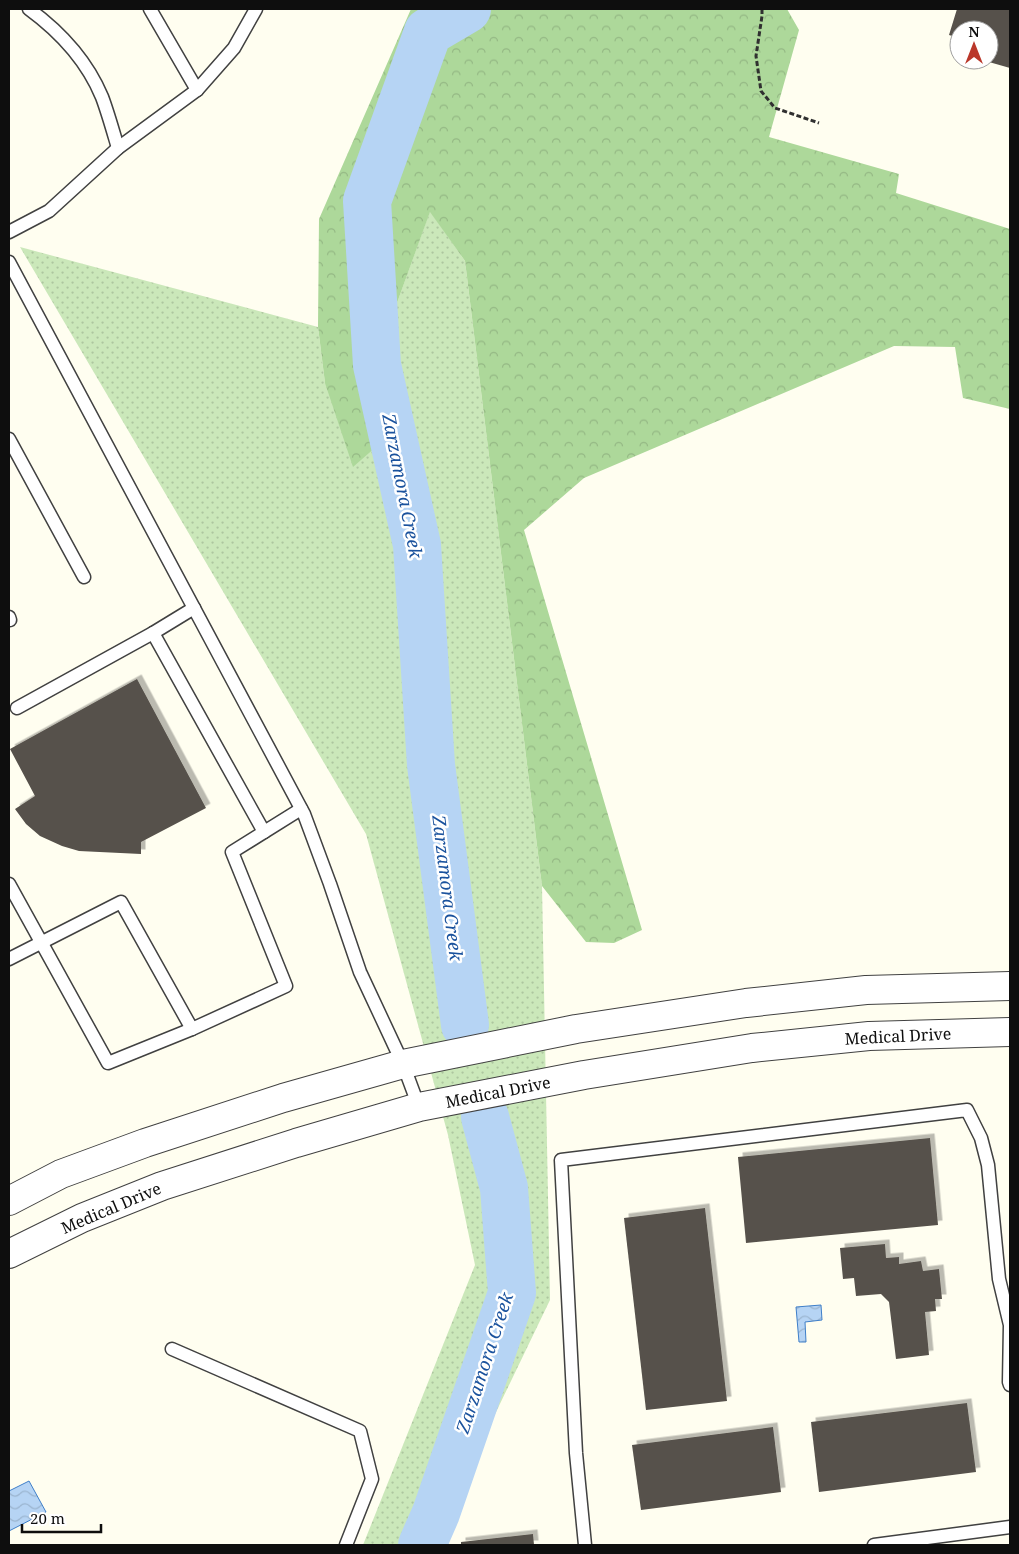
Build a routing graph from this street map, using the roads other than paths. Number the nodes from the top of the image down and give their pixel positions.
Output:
1 (29, 9) edge
2 (150, 9) edge
3 (256, 9) edge
4 (197, 90) junction
5 (118, 148) junction
6 (9, 232) edge
7 (9, 262) edge
8 (14, 282) edge
9 (9, 439) edge
10 (84, 577) dead end
11 (194, 608) junction
12 (153, 633) junction
13 (17, 708) dead end
14 (301, 809) junction
15 (264, 832) junction
16 (9, 884) edge
17 (41, 943) junction
18 (9, 960) edge
19 (1010, 986) edge
20 (192, 1029) junction
21 (1010, 1032) edge
22 (403, 1064) junction
23 (419, 1107) junction
24 (9, 1201) edge
25 (9, 1254) edge
26 (1010, 1261) edge
27 (997, 1262) junction
28 (1008, 1310) edge
29 (172, 1349) dead end
30 (1010, 1385) edge
31 (1010, 1527) edge
32 (346, 1545) edge
33 (585, 1545) edge
34 (874, 1545) edge

1 - 5 lane
2 - 4 lane
3 - 4 lane
4 - 5 lane
5 - 6 lane
7 - 8 lane
8 - 11 lane
9 - 10 lane
11 - 12 lane
11 - 14 lane
12 - 13 lane
12 - 15 lane
14 - 15 lane
14 - 22 lane
15 - 20 lane
16 - 17 lane
17 - 18 lane
17 - 20 lane
17 - 20 lane
19 - 22 street
21 - 23 street, Medical Drive
22 - 23 lane
22 - 24 street
23 - 25 street, Medical Drive
26 - 27 lane
27 - 28 lane
27 - 33 lane
28 - 30 lane
29 - 32 lane
31 - 34 lane

